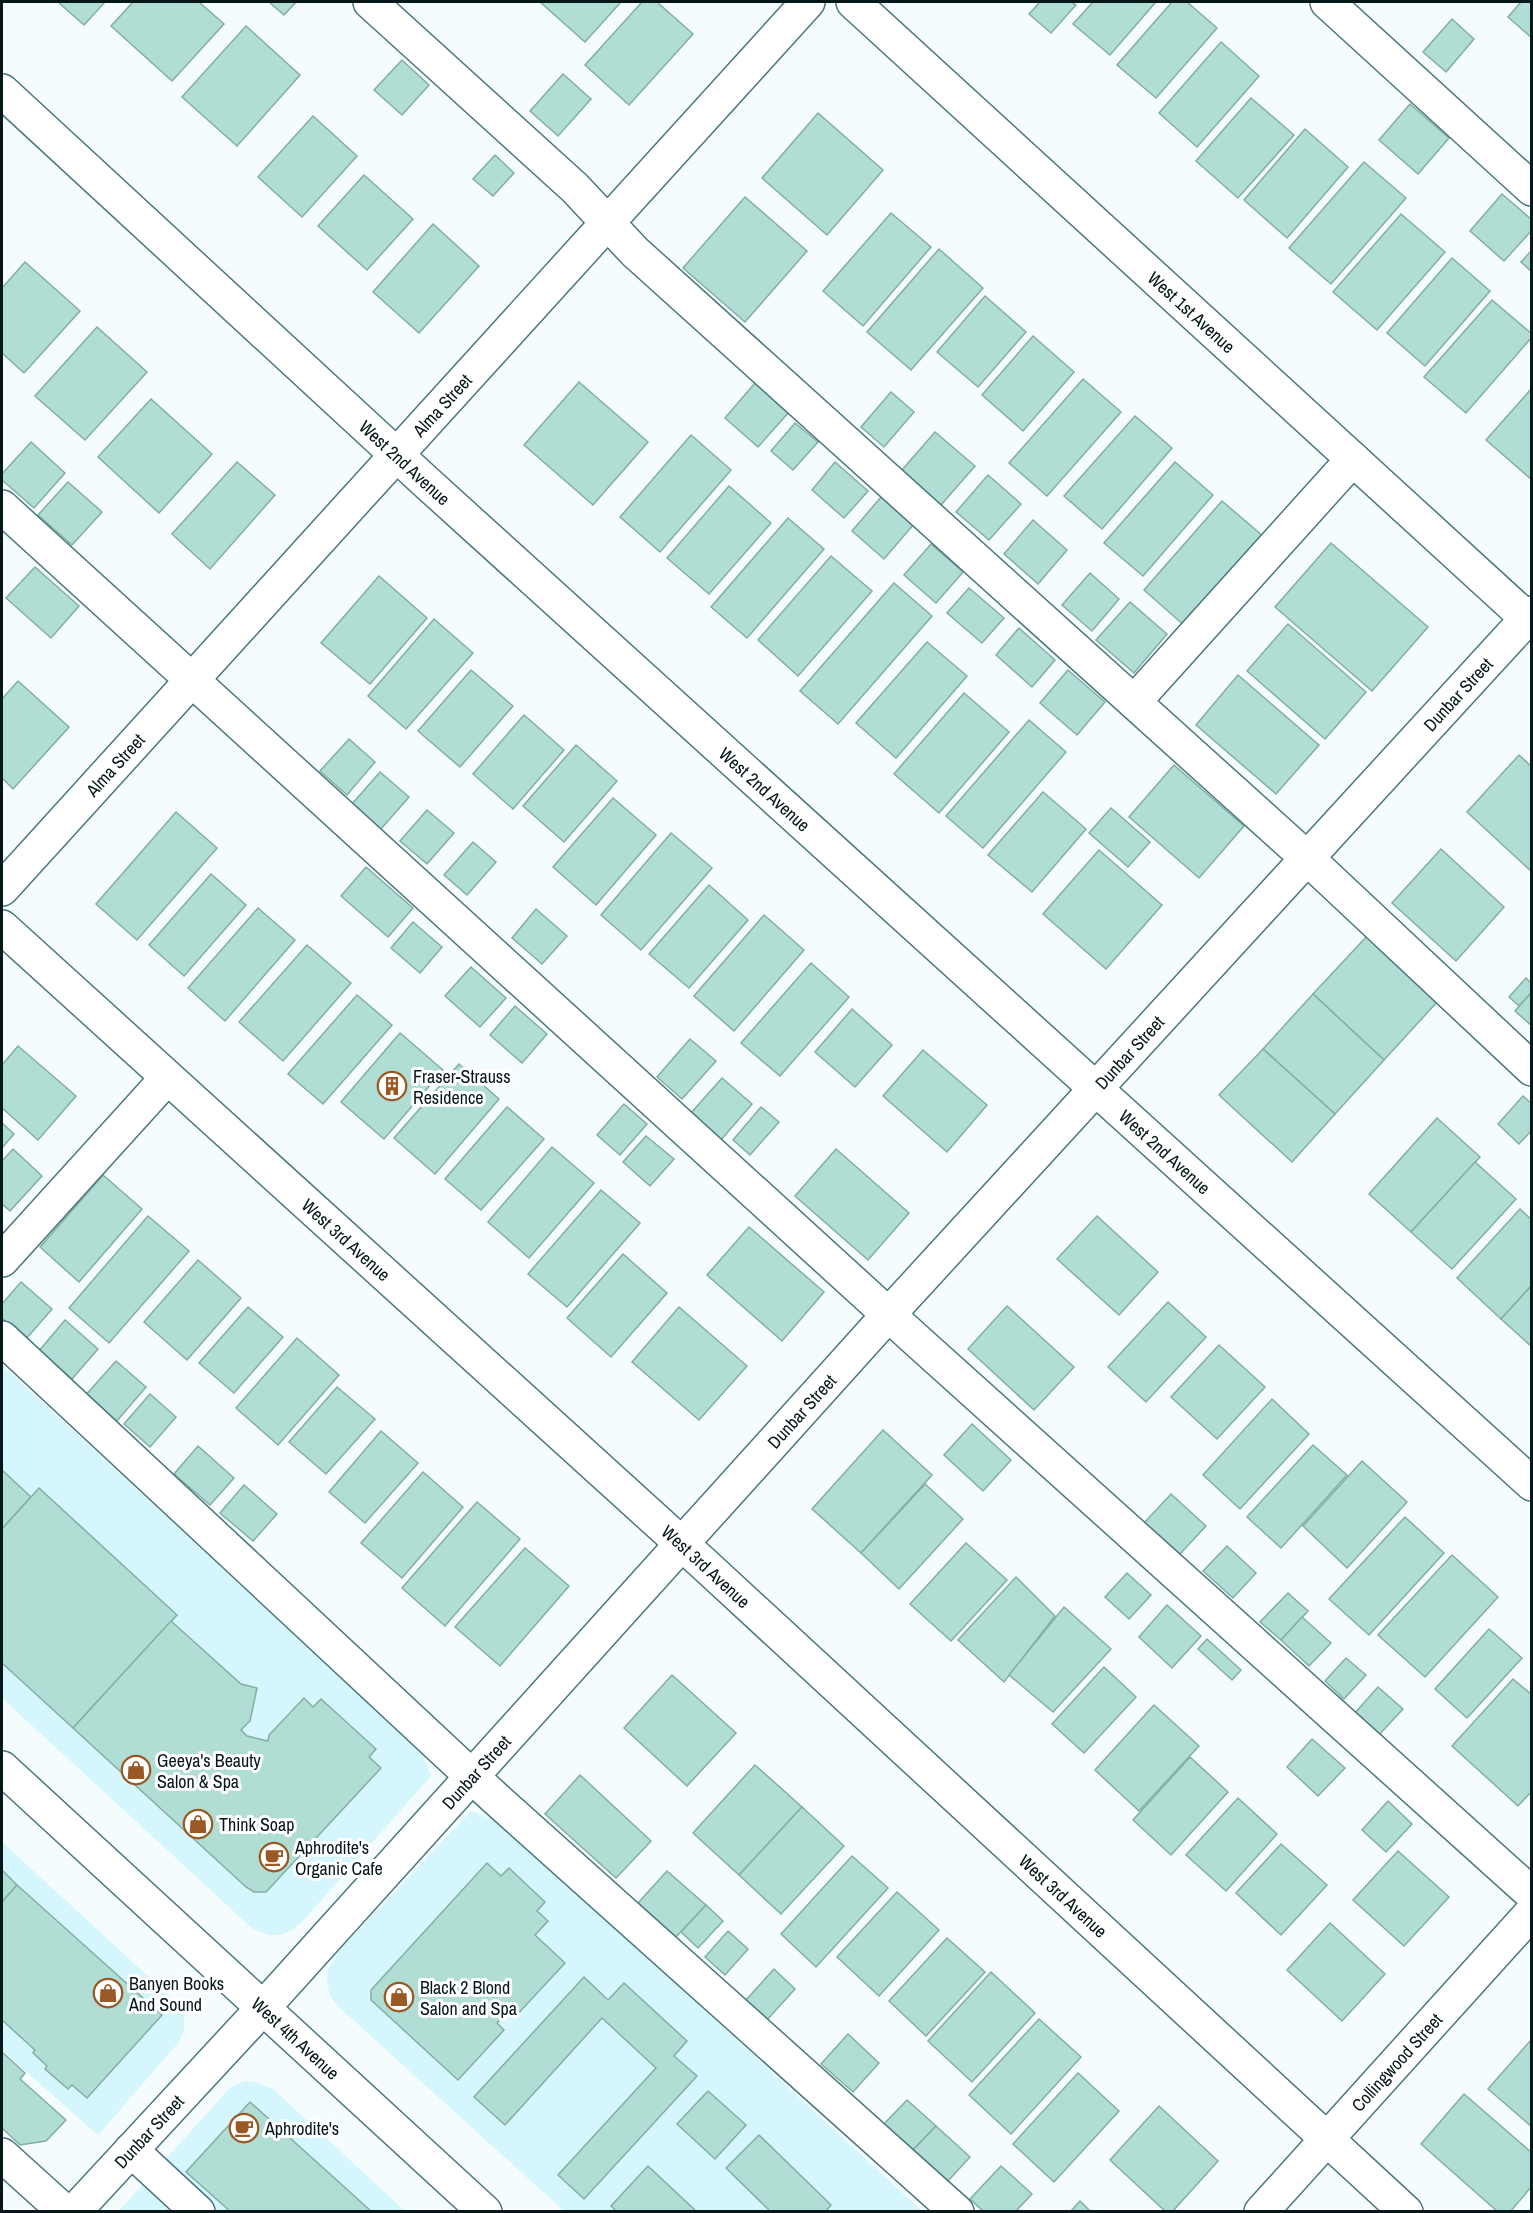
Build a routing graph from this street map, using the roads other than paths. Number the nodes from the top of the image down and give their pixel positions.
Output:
1 (370, 2) edge
2 (808, 2) edge
3 (853, 2) edge
4 (1327, 2) edge
5 (2, 91) edge
6 (1532, 189) edge
7 (608, 223) junction
8 (396, 454) junction
9 (1353, 459) junction
10 (2, 507) edge
11 (1530, 618) edge
12 (192, 679) junction
13 (1134, 702) junction
14 (1308, 859) junction
15 (2, 889) edge
16 (2, 927) edge
17 (1532, 1069) edge
18 (167, 1078) junction
19 (1096, 1088) junction
20 (2, 1260) edge
21 (889, 1314) junction
22 (2, 1338) edge
23 (1532, 1484) edge
24 (682, 1544) junction
25 (2, 1768) edge
26 (473, 1776) junction
27 (1532, 1894) edge
28 (1532, 1912) edge
29 (262, 2009) junction
30 (1327, 2140) junction
31 (131, 2150) junction
32 (2, 2155) edge
33 (65, 2211) edge
34 (74, 2211) edge
35 (198, 2211) edge
36 (485, 2211) edge
37 (957, 2211) edge
38 (1261, 2211) edge
39 (1406, 2211) edge

1 - 7 street
2 - 7 street, Alma Street
3 - 9 street, West 1st Avenue
4 - 6 street
5 - 8 street, West 2nd Avenue
7 - 8 street, Alma Street
7 - 13 street
8 - 12 street, Alma Street
8 - 19 street, West 2nd Avenue
9 - 11 street, West 1st Avenue
9 - 13 street
10 - 12 street
11 - 14 street, Dunbar Street
12 - 15 street, Alma Street
12 - 21 street
13 - 14 street
14 - 17 street
14 - 19 street, Dunbar Street
16 - 18 street, West 3rd Avenue
18 - 20 street
18 - 24 street, West 3rd Avenue
19 - 21 street, Dunbar Street
19 - 23 street, West 2nd Avenue
21 - 24 street, Dunbar Street
21 - 27 street
22 - 26 street
24 - 26 street, Dunbar Street
24 - 30 street, West 3rd Avenue
25 - 29 street, West 4th Avenue
26 - 29 street, Dunbar Street
26 - 37 street
28 - 30 street, Collingwood Street
29 - 31 street, Dunbar Street
29 - 36 street, West 4th Avenue
30 - 38 street, Collingwood Street
30 - 39 street, West 3rd Avenue
31 - 34 street, Dunbar Street
31 - 35 street
32 - 33 street

